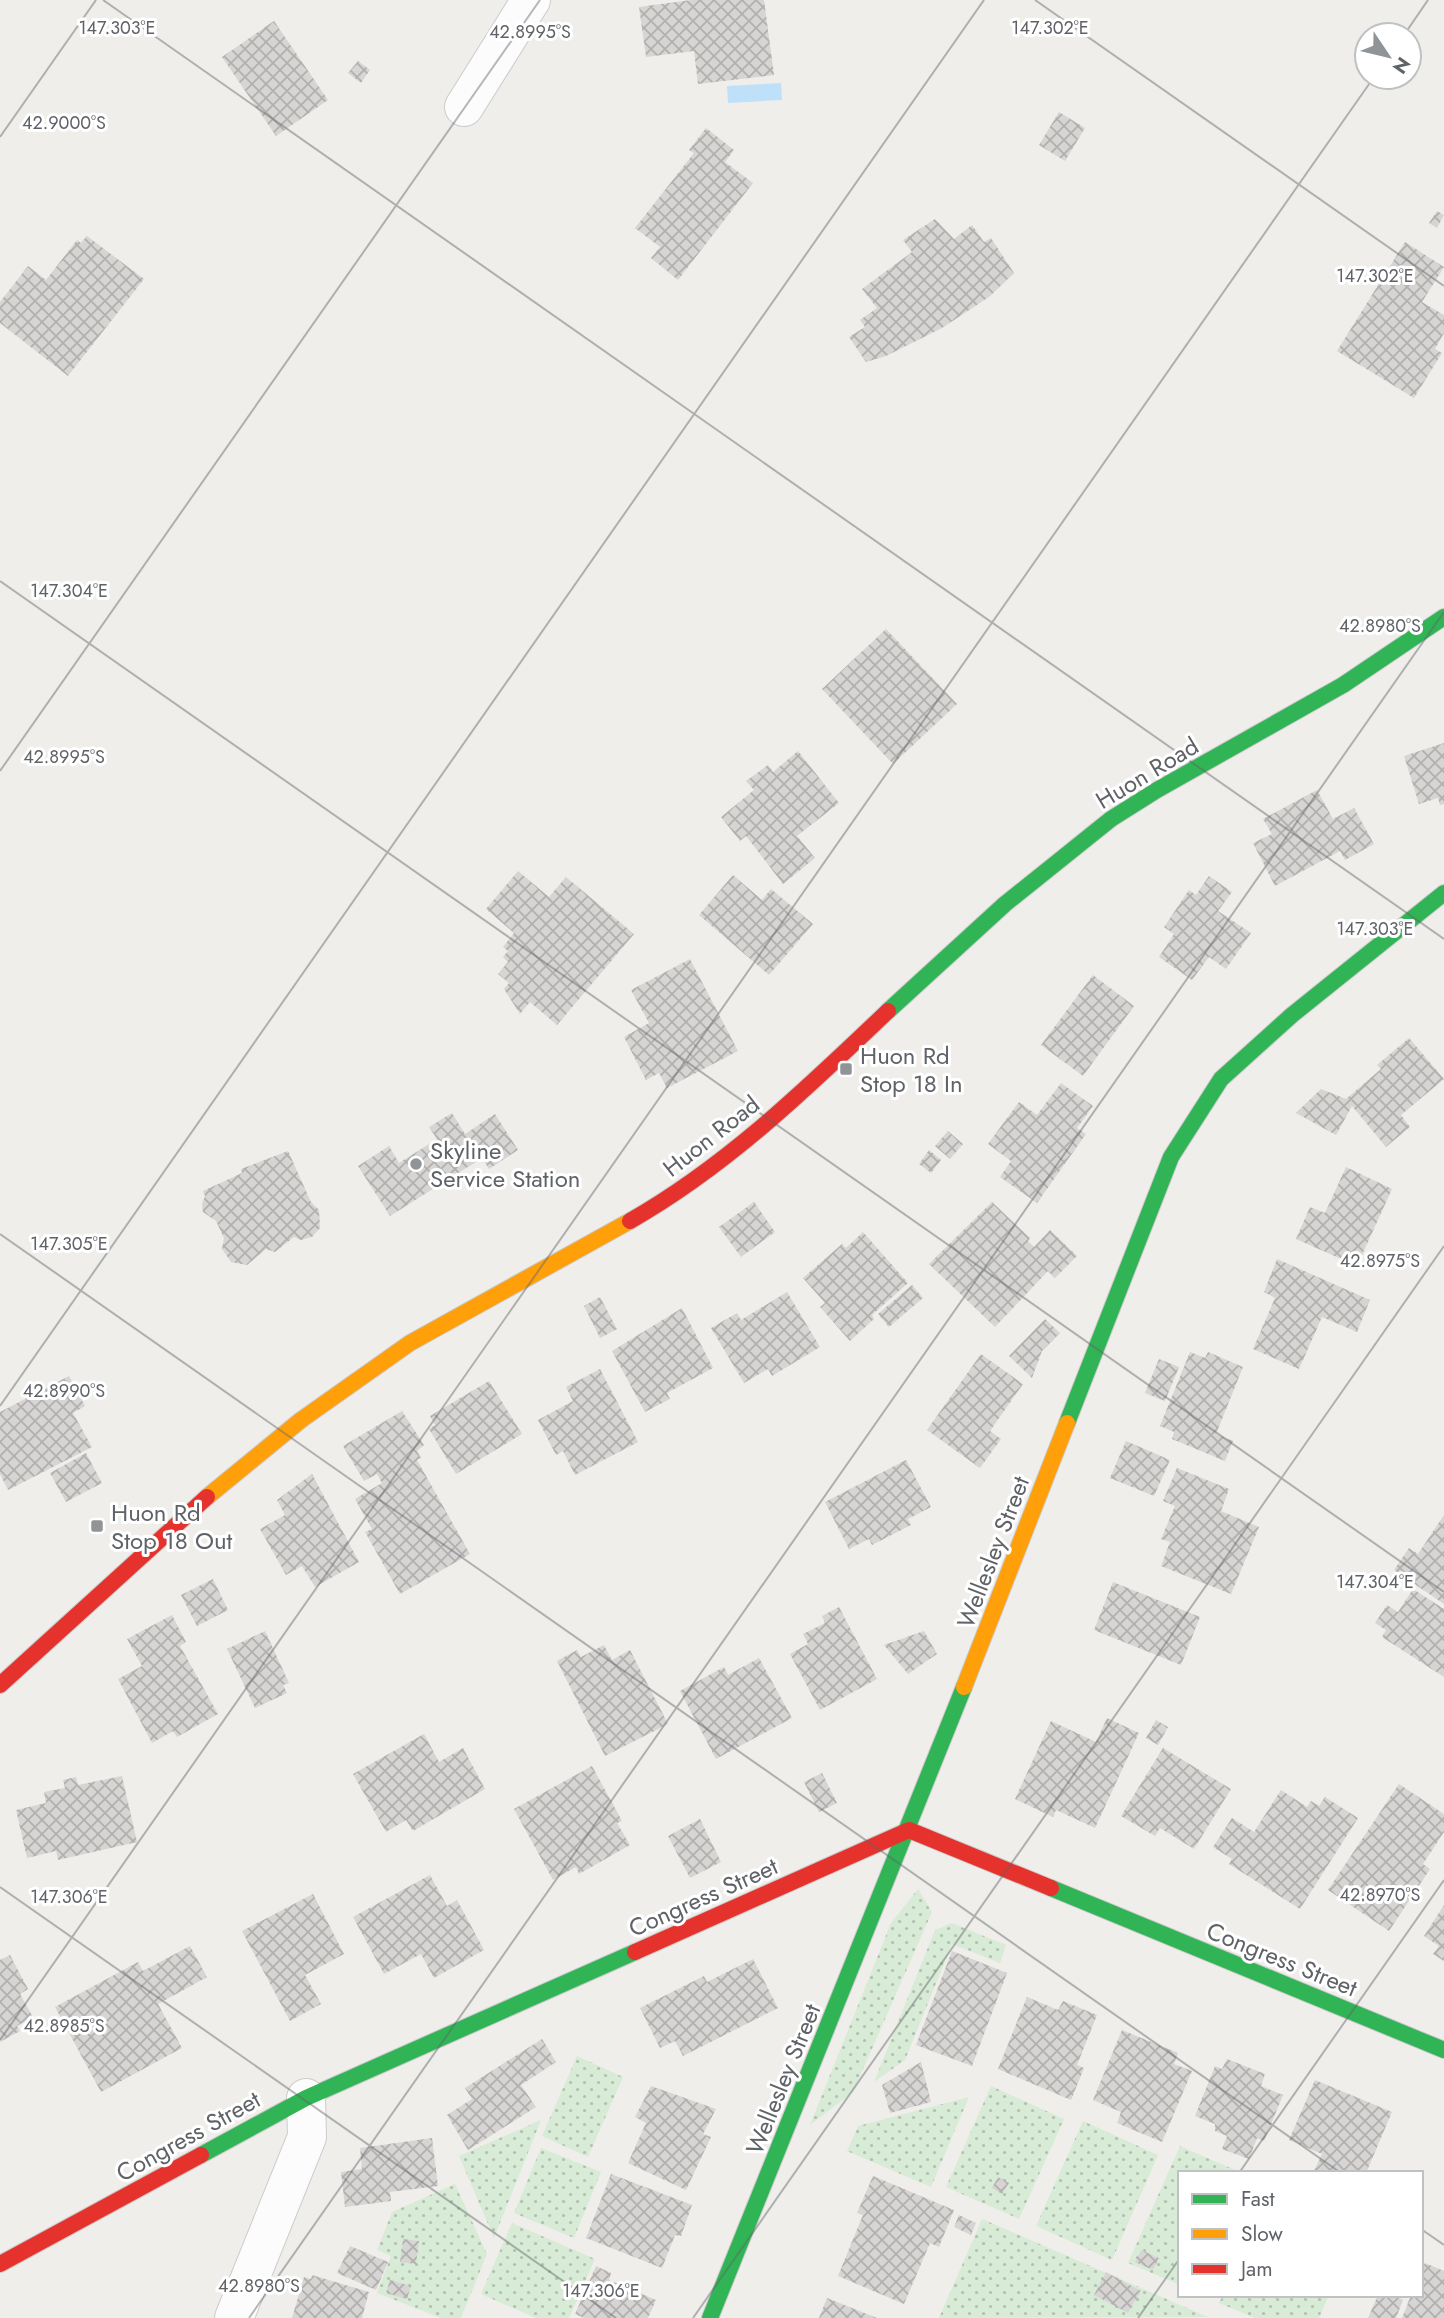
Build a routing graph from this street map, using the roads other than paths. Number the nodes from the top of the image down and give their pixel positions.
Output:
1 (531, 0) edge
2 (464, 107) dead end
3 (1444, 617) edge
4 (1444, 893) edge
5 (0, 1685) edge
6 (909, 1830) junction
7 (1444, 2050) edge
8 (306, 2098) junction
9 (0, 2264) edge
10 (234, 2318) edge
11 (710, 2318) edge

1 - 2 street
3 - 5 street, Huon Road
4 - 6 street, Wellesley Street
6 - 7 street, Congress Street
6 - 8 street, Congress Street
6 - 11 street, Wellesley Street
8 - 9 street, Congress Street
8 - 10 street

